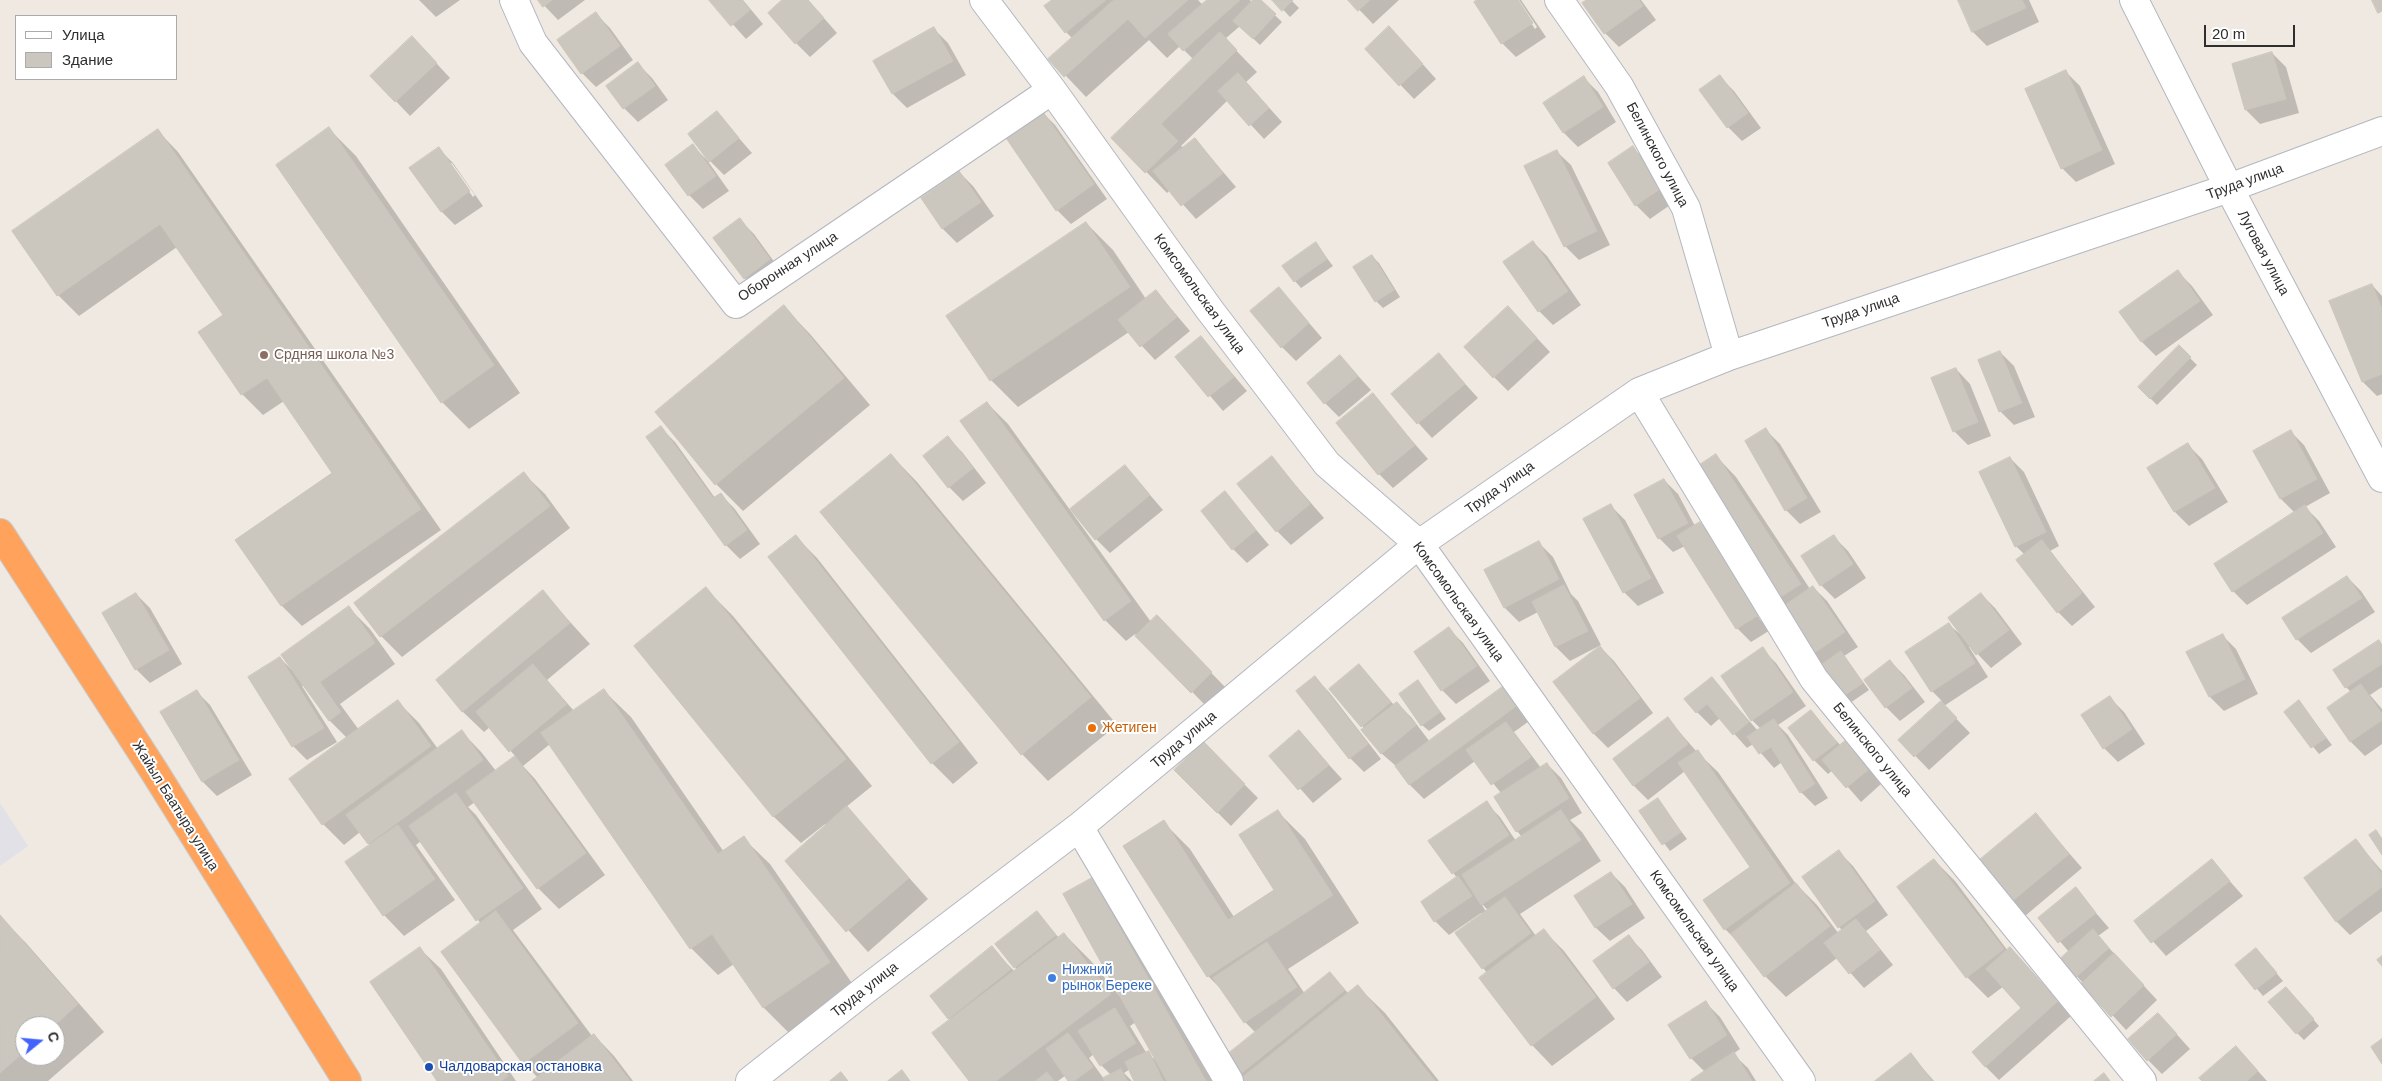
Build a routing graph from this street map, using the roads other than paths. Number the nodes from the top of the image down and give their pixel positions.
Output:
1 (514, 0) edge
2 (984, 0) edge
3 (1559, 0) edge
4 (2134, 0) edge
5 (1052, 90) junction
6 (2382, 131) edge
7 (2229, 188) junction
8 (1729, 356) junction
9 (1639, 392) junction
10 (2382, 478) edge
11 (0, 533) edge
12 (1419, 544) junction
13 (1079, 827) junction
14 (347, 1081) edge
15 (750, 1081) edge
16 (1229, 1081) edge
17 (1801, 1081) edge
18 (2142, 1081) edge

1 - 5 street, Оборонная улица
2 - 5 street, Комсомольская улица
3 - 8 street, Белинского улица
4 - 7 street, Луговая улица
5 - 12 street, Комсомольская улица
6 - 7 street, Труда улица
7 - 8 street, Труда улица
7 - 10 street, Луговая улица
8 - 9 street, Труда улица
9 - 12 street, Труда улица
9 - 18 street, Белинского улица
11 - 14 highway, Жайыл Баатыра улица
12 - 13 street, Труда улица
12 - 17 street, Комсомольская улица
13 - 15 street, Труда улица
13 - 16 street

